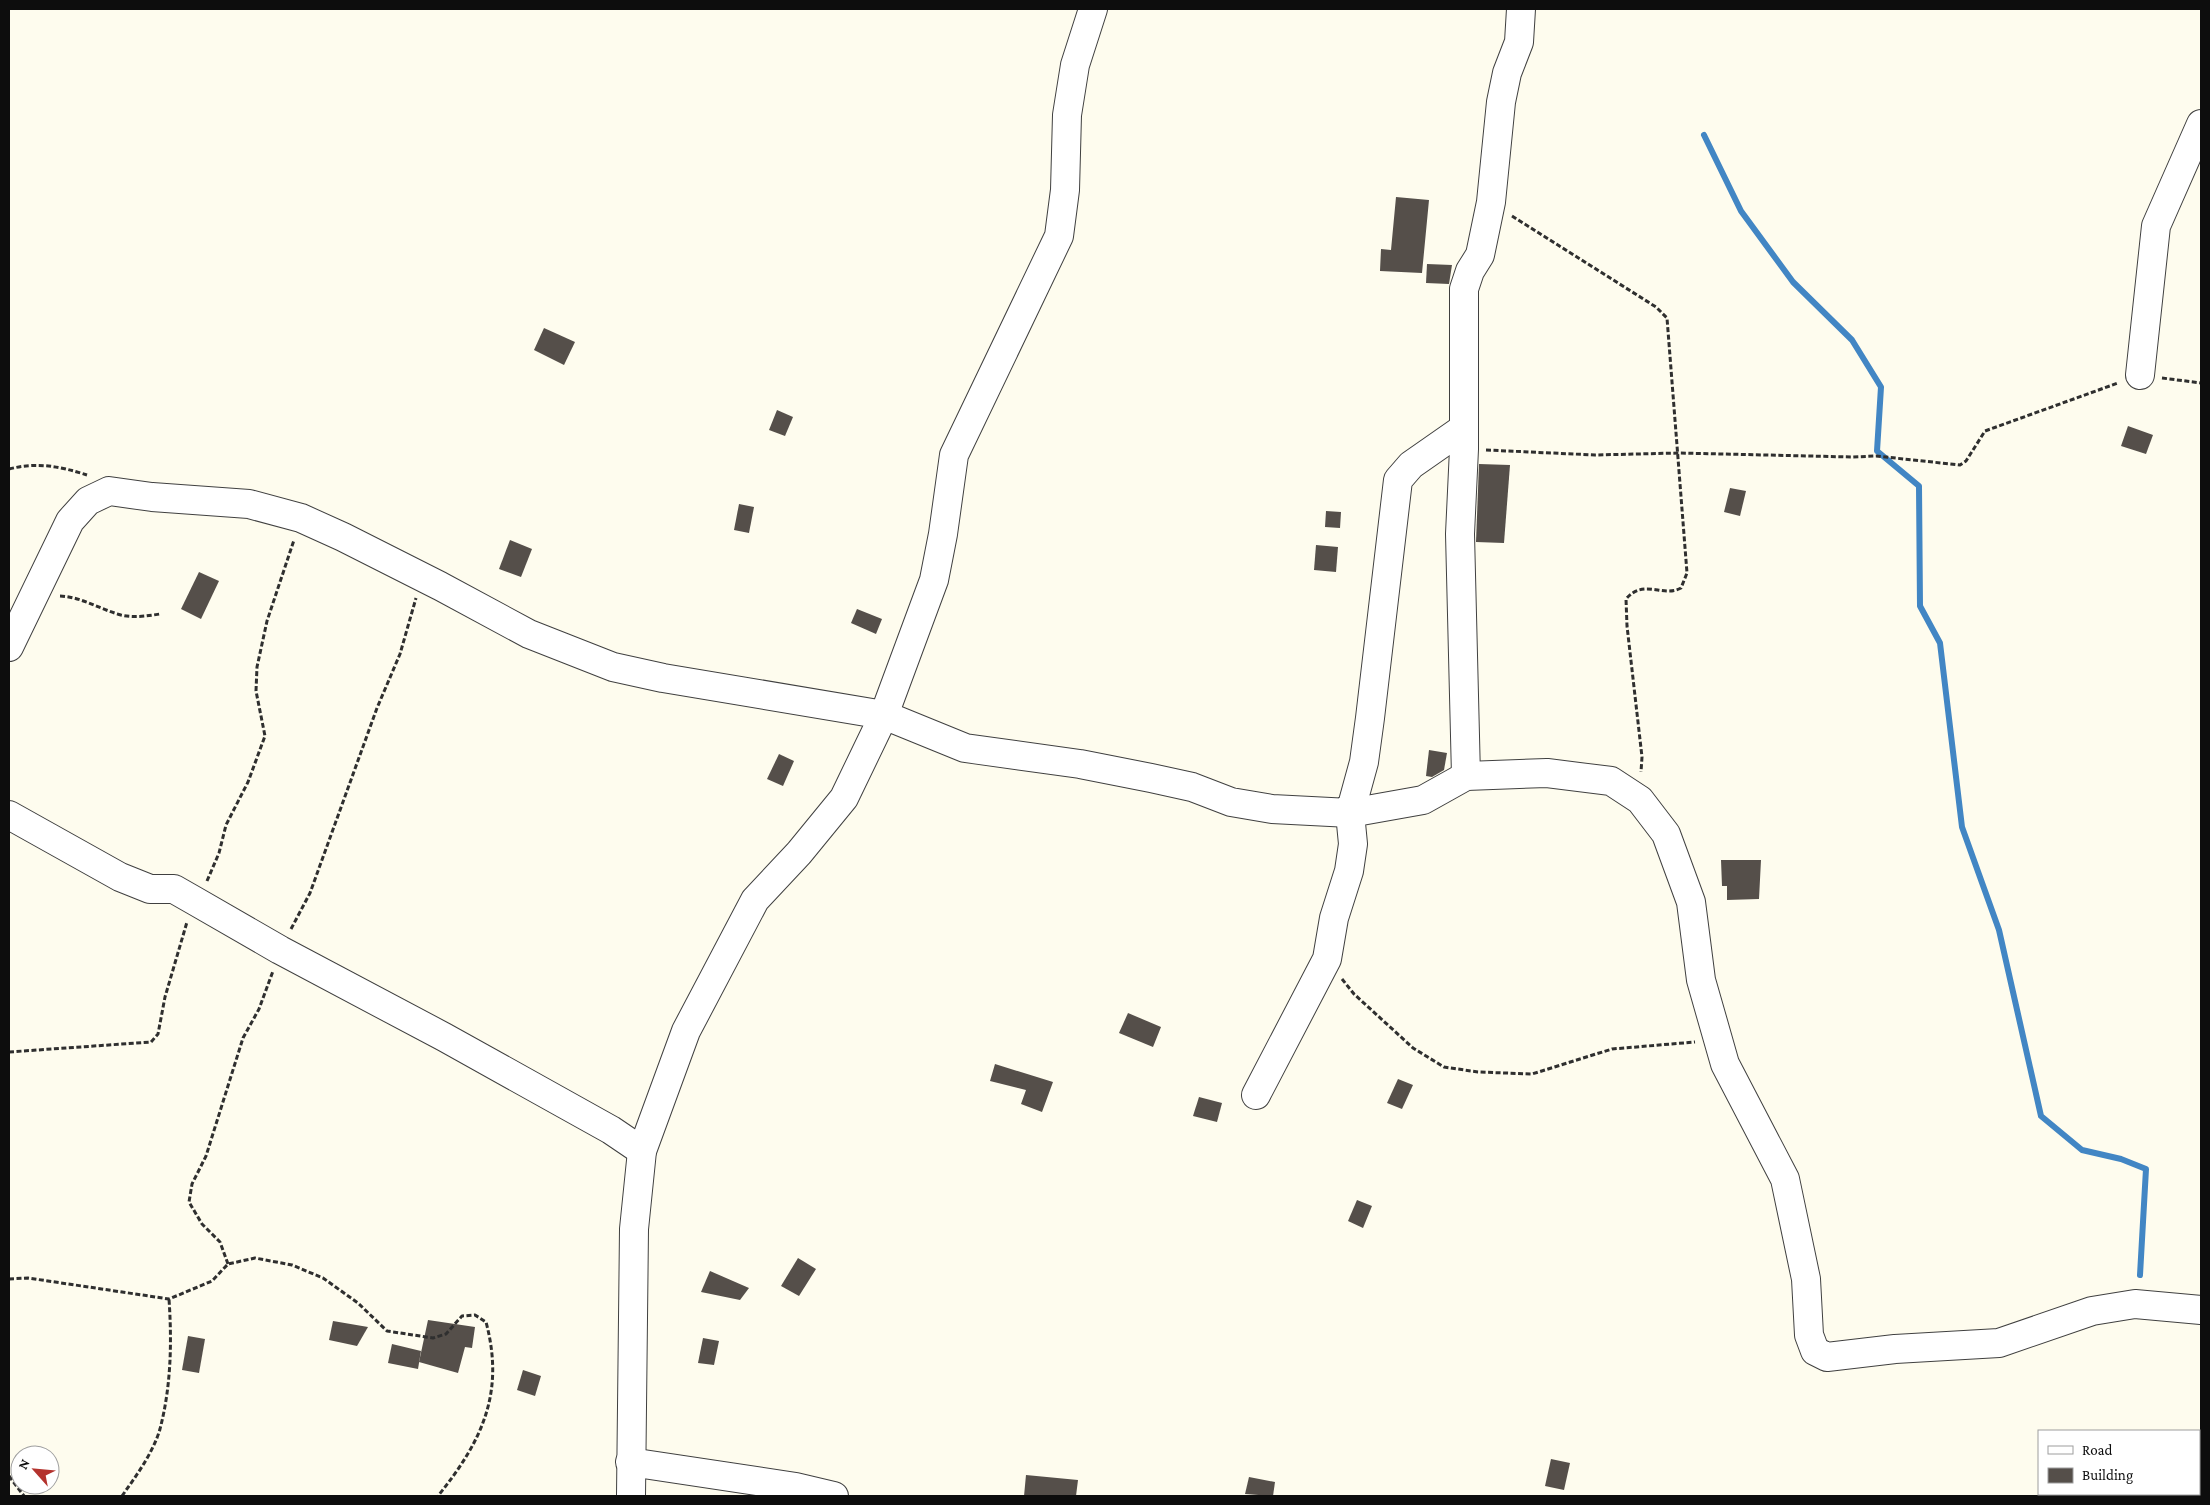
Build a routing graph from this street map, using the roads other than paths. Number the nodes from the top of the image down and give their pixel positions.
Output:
1 (1093, 9) edge
2 (1521, 9) edge
3 (2201, 124) edge
4 (2140, 375) road end
5 (1464, 438) junction
6 (9, 647) edge
7 (884, 715) junction
8 (1466, 776) junction
9 (1350, 813) junction
10 (9, 815) edge
11 (1256, 1095) dead end
12 (642, 1151) junction
13 (2201, 1310) edge
14 (630, 1462) junction
15 (630, 1496) edge
16 (834, 1496) edge

1 - 7 street
2 - 5 street
3 - 4 street
5 - 8 street
5 - 9 street
6 - 7 street
7 - 9 street
7 - 12 street
8 - 9 street
8 - 13 street
9 - 11 street
10 - 12 street
12 - 14 street
14 - 15 street
14 - 16 street

